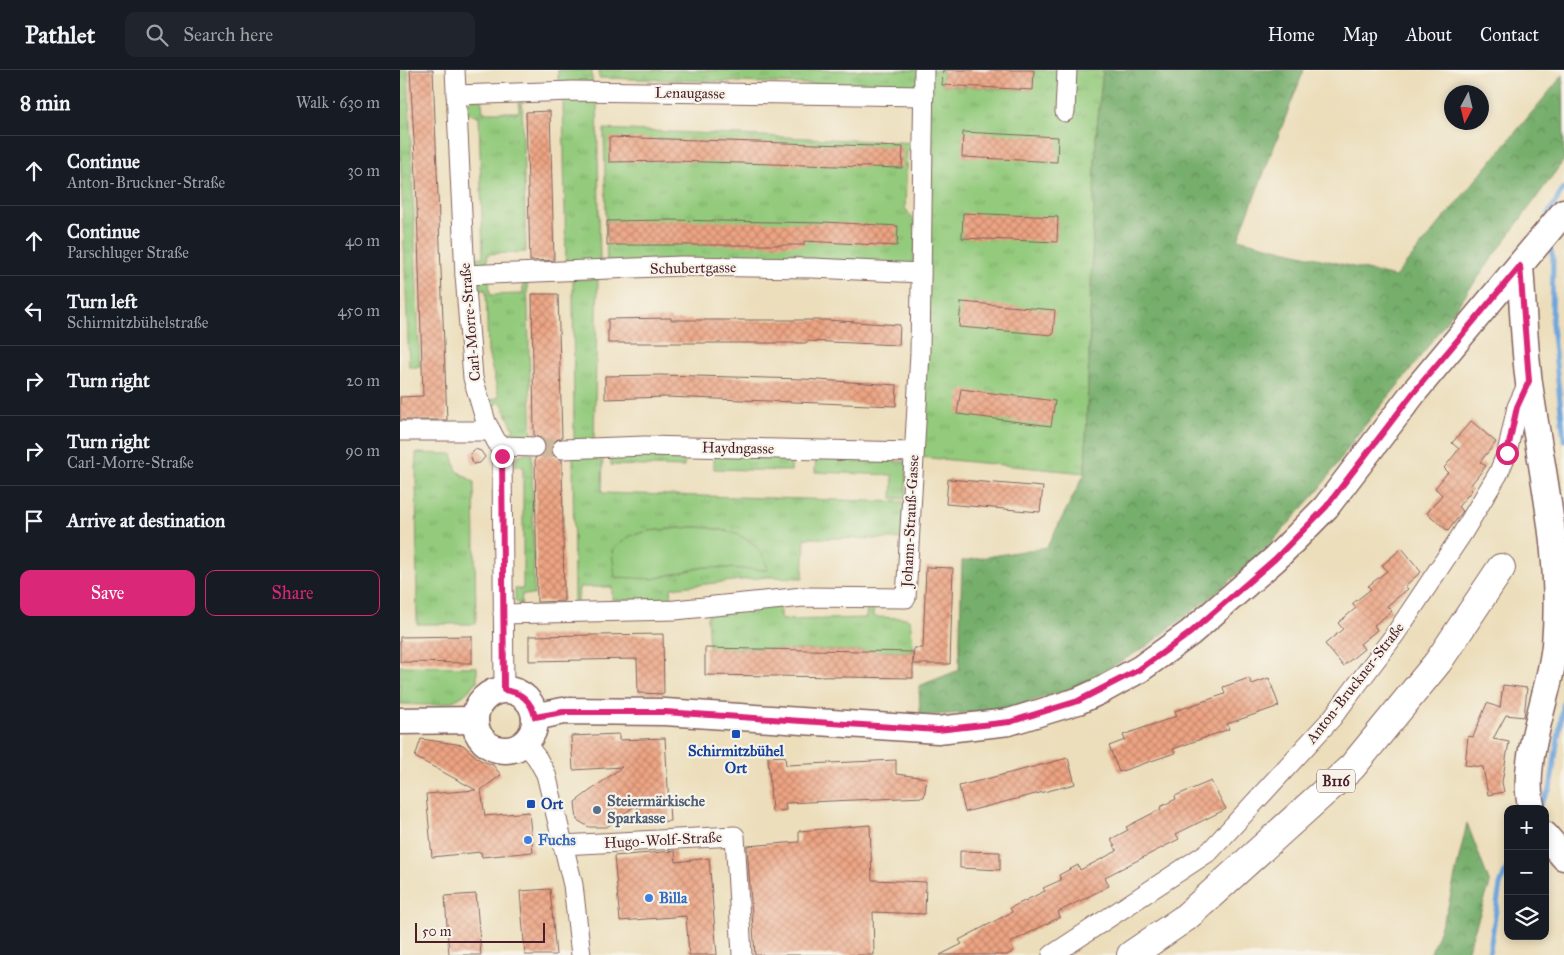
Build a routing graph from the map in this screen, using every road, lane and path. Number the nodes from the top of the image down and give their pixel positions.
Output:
1 (455, 70) edge
2 (924, 70) edge
3 (1067, 70) edge
4 (456, 95) junction
5 (924, 96) junction
6 (1065, 112) dead end
7 (1564, 212) edge
8 (1520, 266) junction
9 (921, 273) junction
10 (465, 275) junction
11 (1529, 381) junction
12 (400, 431) edge
13 (495, 439) junction
14 (535, 447) tunnel mouth
15 (564, 448) tunnel mouth
16 (913, 452) junction
17 (1501, 568) dead end
18 (503, 614) junction
19 (504, 690) junction
20 (535, 717) junction
21 (475, 720) junction
22 (400, 721) edge
23 (525, 743) junction
24 (1532, 805) edge
25 (1549, 840) edge
26 (562, 845) junction
27 (1564, 857) edge
28 (580, 955) edge
29 (742, 955) edge
30 (1052, 955) edge
31 (1131, 955) edge

1 - 4 street, Carl-Morre-Straße
2 - 5 street, Johann-Strauß-Gasse
3 - 6 street
4 - 5 street, Lenaugasse
4 - 10 street, Carl-Morre-Straße
5 - 9 street, Johann-Strauß-Gasse
7 - 8 main road
8 - 11 main road
8 - 20 main road
9 - 10 street, Schubertgasse
9 - 16 street, Johann-Strauß-Gasse
10 - 13 street, Carl-Morre-Straße
11 - 24 main road
11 - 30 street, Anton-Bruckner-Straße
12 - 13 street
13 - 14 street
13 - 18 street, Carl-Morre-Straße
15 - 16 street, Haydngasse
16 - 18 street, Johann-Strauß-Gasse
17 - 31 main road, B116
18 - 19 street, Carl-Morre-Straße
19 - 20 main road
19 - 21 main road
20 - 23 main road
21 - 22 main road
21 - 23 main road
23 - 26 street
25 - 27 main road
26 - 28 street
26 - 29 street, Hugo-Wolf-Straße

